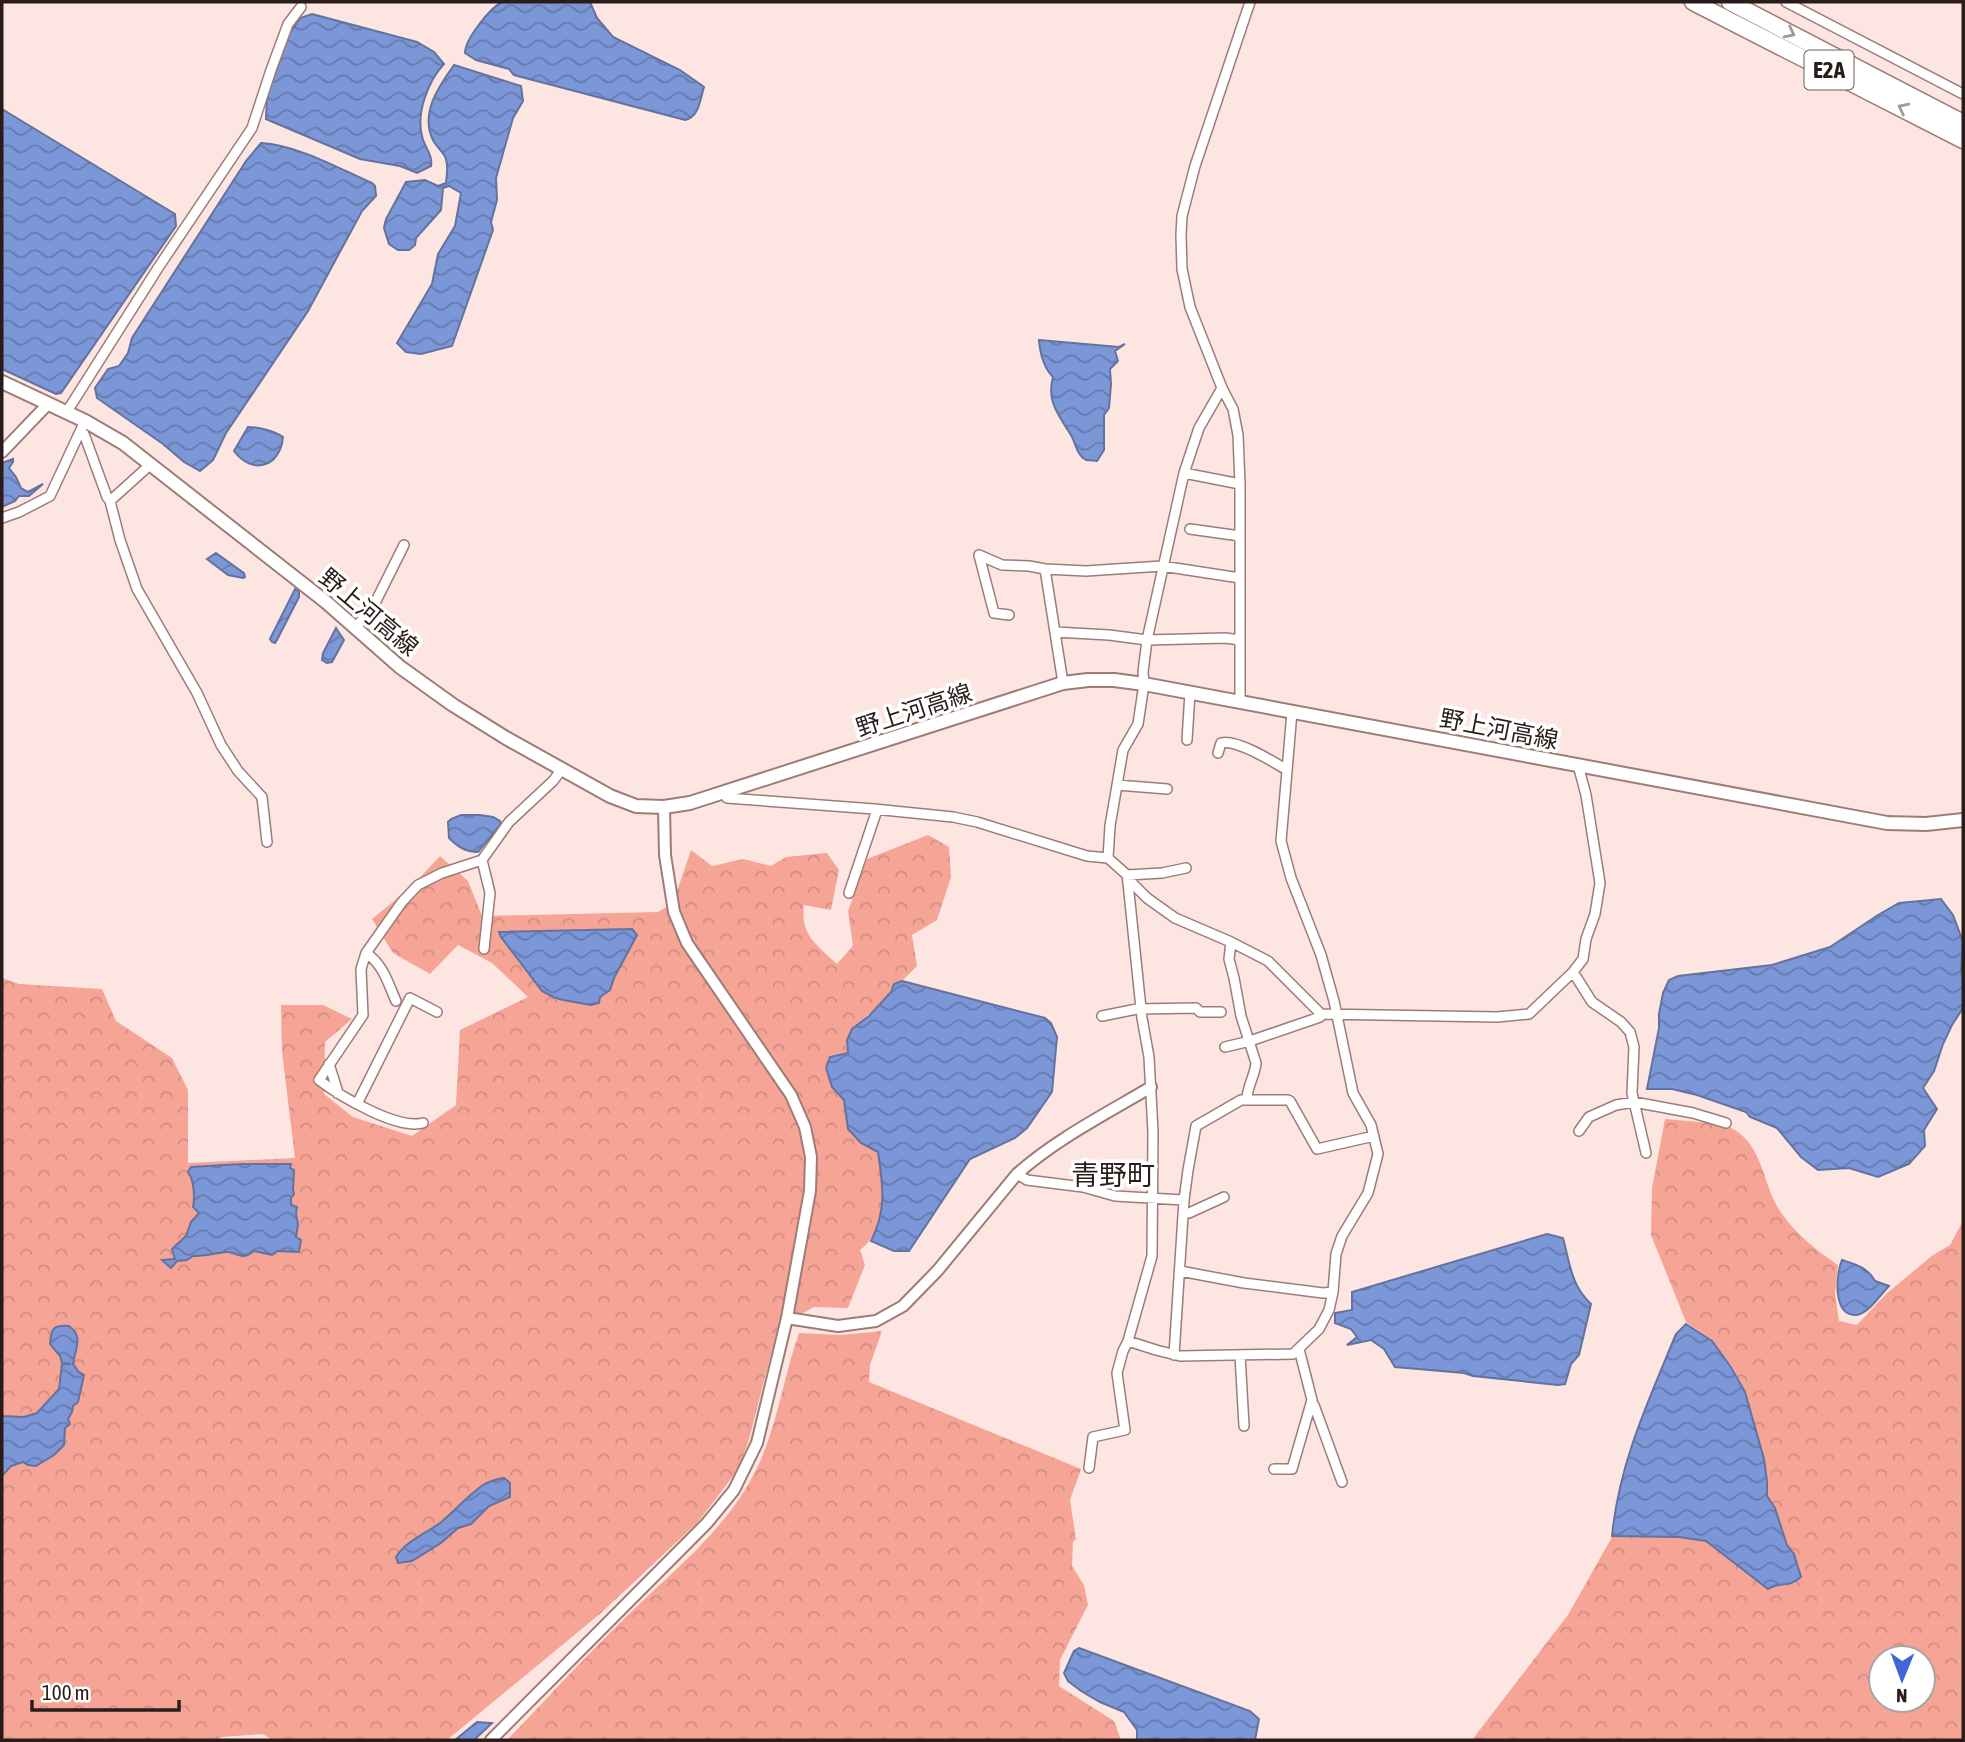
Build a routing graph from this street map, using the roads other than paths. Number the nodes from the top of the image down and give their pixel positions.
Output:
1 (1250, 2) edge
2 (1693, 2) edge
3 (1730, 2) edge
4 (1786, 2) edge
5 (301, 7) dead end
6 (1963, 94) edge
7 (1963, 123) edge
8 (1963, 141) edge
9 (2, 382) edge
10 (1222, 388) junction
11 (48, 404) junction
12 (66, 413) junction
13 (83, 427) junction
14 (2, 452) edge
15 (151, 464) junction
16 (1184, 473) junction
17 (1240, 484) junction
18 (110, 501) junction
19 (2, 518) edge
20 (1190, 529) dead end
21 (1240, 536) junction
22 (404, 545) dead end
23 (1162, 566) junction
24 (1045, 569) junction
25 (1240, 578) junction
26 (1009, 615) dead end
27 (355, 628) junction
28 (1055, 632) junction
29 (1147, 640) junction
30 (1240, 640) junction
31 (1063, 683) junction
32 (1144, 684) junction
33 (1190, 693) junction
34 (1240, 701) junction
35 (1292, 712) junction
36 (1187, 740) dead end
37 (1218, 753) dead end
38 (1578, 765) junction
39 (562, 769) junction
40 (1286, 770) junction
41 (1117, 785) junction
42 (1167, 789) dead end
43 (723, 792) junction
44 (664, 807) junction
45 (877, 810) junction
46 (1963, 820) edge
47 (267, 842) dead end
48 (1108, 858) junction
49 (482, 860) junction
50 (1186, 869) dead end
51 (1127, 879) junction
52 (849, 893) dead end
53 (1231, 942) junction
54 (484, 949) dead end
55 (366, 953) junction
56 (1573, 972) junction
57 (396, 1001) dead end
58 (1141, 1009) junction
59 (437, 1012) dead end
60 (1221, 1012) dead end
61 (1321, 1014) junction
62 (1336, 1015) junction
63 (1102, 1016) dead end
64 (1250, 1041) junction
65 (1225, 1047) dead end
66 (329, 1064) junction
67 (1151, 1087) junction
68 (337, 1093) junction
69 (1247, 1099) junction
70 (1634, 1102) junction
71 (357, 1104) junction
72 (424, 1123) dead end
73 (1726, 1123) dead end
74 (1579, 1130) dead end
75 (1374, 1136) junction
76 (1646, 1153) dead end
77 (1017, 1174) junction
78 (1224, 1197) dead end
79 (1152, 1199) junction
80 (1184, 1200) junction
81 (1184, 1213) junction
82 (1180, 1271) junction
83 (1334, 1292) junction
84 (787, 1318) junction
85 (1128, 1340) junction
86 (1298, 1349) junction
87 (1174, 1355) junction
88 (1240, 1355) junction
89 (1311, 1404) junction
90 (1244, 1426) dead end
91 (1089, 1468) dead end
92 (1274, 1469) dead end
93 (1342, 1482) dead end
94 (491, 1740) edge

1 - 10 street
8 -> 2 highway, E2A
3 -> 7 highway, E2A
4 - 6 street
5 - 12 street
9 - 11 main road, 野上河高線
10 - 16 street
10 - 17 street
11 - 12 main road, 野上河高線
11 - 14 street
12 - 13 main road, 野上河高線
13 - 15 main road, 野上河高線
13 - 18 street
13 - 19 street
15 - 18 street
15 - 27 main road, 野上河高線
16 - 17 street
16 - 23 street
17 - 21 street
18 - 47 street
20 - 21 street
21 - 25 street
22 - 27 street
23 - 24 street
23 - 25 street
23 - 29 street
24 - 26 street
24 - 28 street
25 - 30 street
27 - 39 main road, 野上河高線
28 - 29 street
28 - 31 street
29 - 30 street
29 - 32 street
30 - 34 street
31 - 32 main road, 野上河高線
31 - 43 main road, 野上河高線
32 - 33 main road, 野上河高線
32 - 41 street
33 - 34 main road, 野上河高線
33 - 36 street
34 - 35 main road, 野上河高線
35 - 38 main road, 野上河高線
35 - 40 street
37 - 40 street
38 - 46 main road, 野上河高線
38 - 56 street
39 - 44 main road, 野上河高線
39 - 49 street
40 - 62 street
41 - 42 street
41 - 48 street
43 - 44 main road, 野上河高線
43 - 45 street
44 - 84 street
45 - 48 street
45 - 52 street
48 - 51 street
49 - 54 street
49 - 55 street
50 - 51 street
51 - 53 street
51 - 58 street
53 - 61 street
53 - 64 street
55 - 57 street
55 - 66 street
56 - 62 street
56 - 70 street
58 - 60 street
58 - 63 street
58 - 67 street
59 - 71 street
61 - 62 street
61 - 64 street
62 - 75 street
64 - 65 street
64 - 69 street
66 - 68 street
66 - 68 street
67 - 77 street
67 - 79 street
68 - 71 street
69 - 75 street
69 - 80 street
70 - 73 street
70 - 74 street
70 - 76 street
71 - 72 street
75 - 83 street
77 - 79 street
77 - 84 street
78 - 81 street
79 - 80 street
79 - 85 street
80 - 81 street
81 - 82 street
82 - 83 street
82 - 87 street
83 - 86 street
84 - 94 street
85 - 87 street
85 - 91 street
86 - 88 street
86 - 89 street
87 - 88 street
88 - 90 street
89 - 92 street
89 - 93 street

